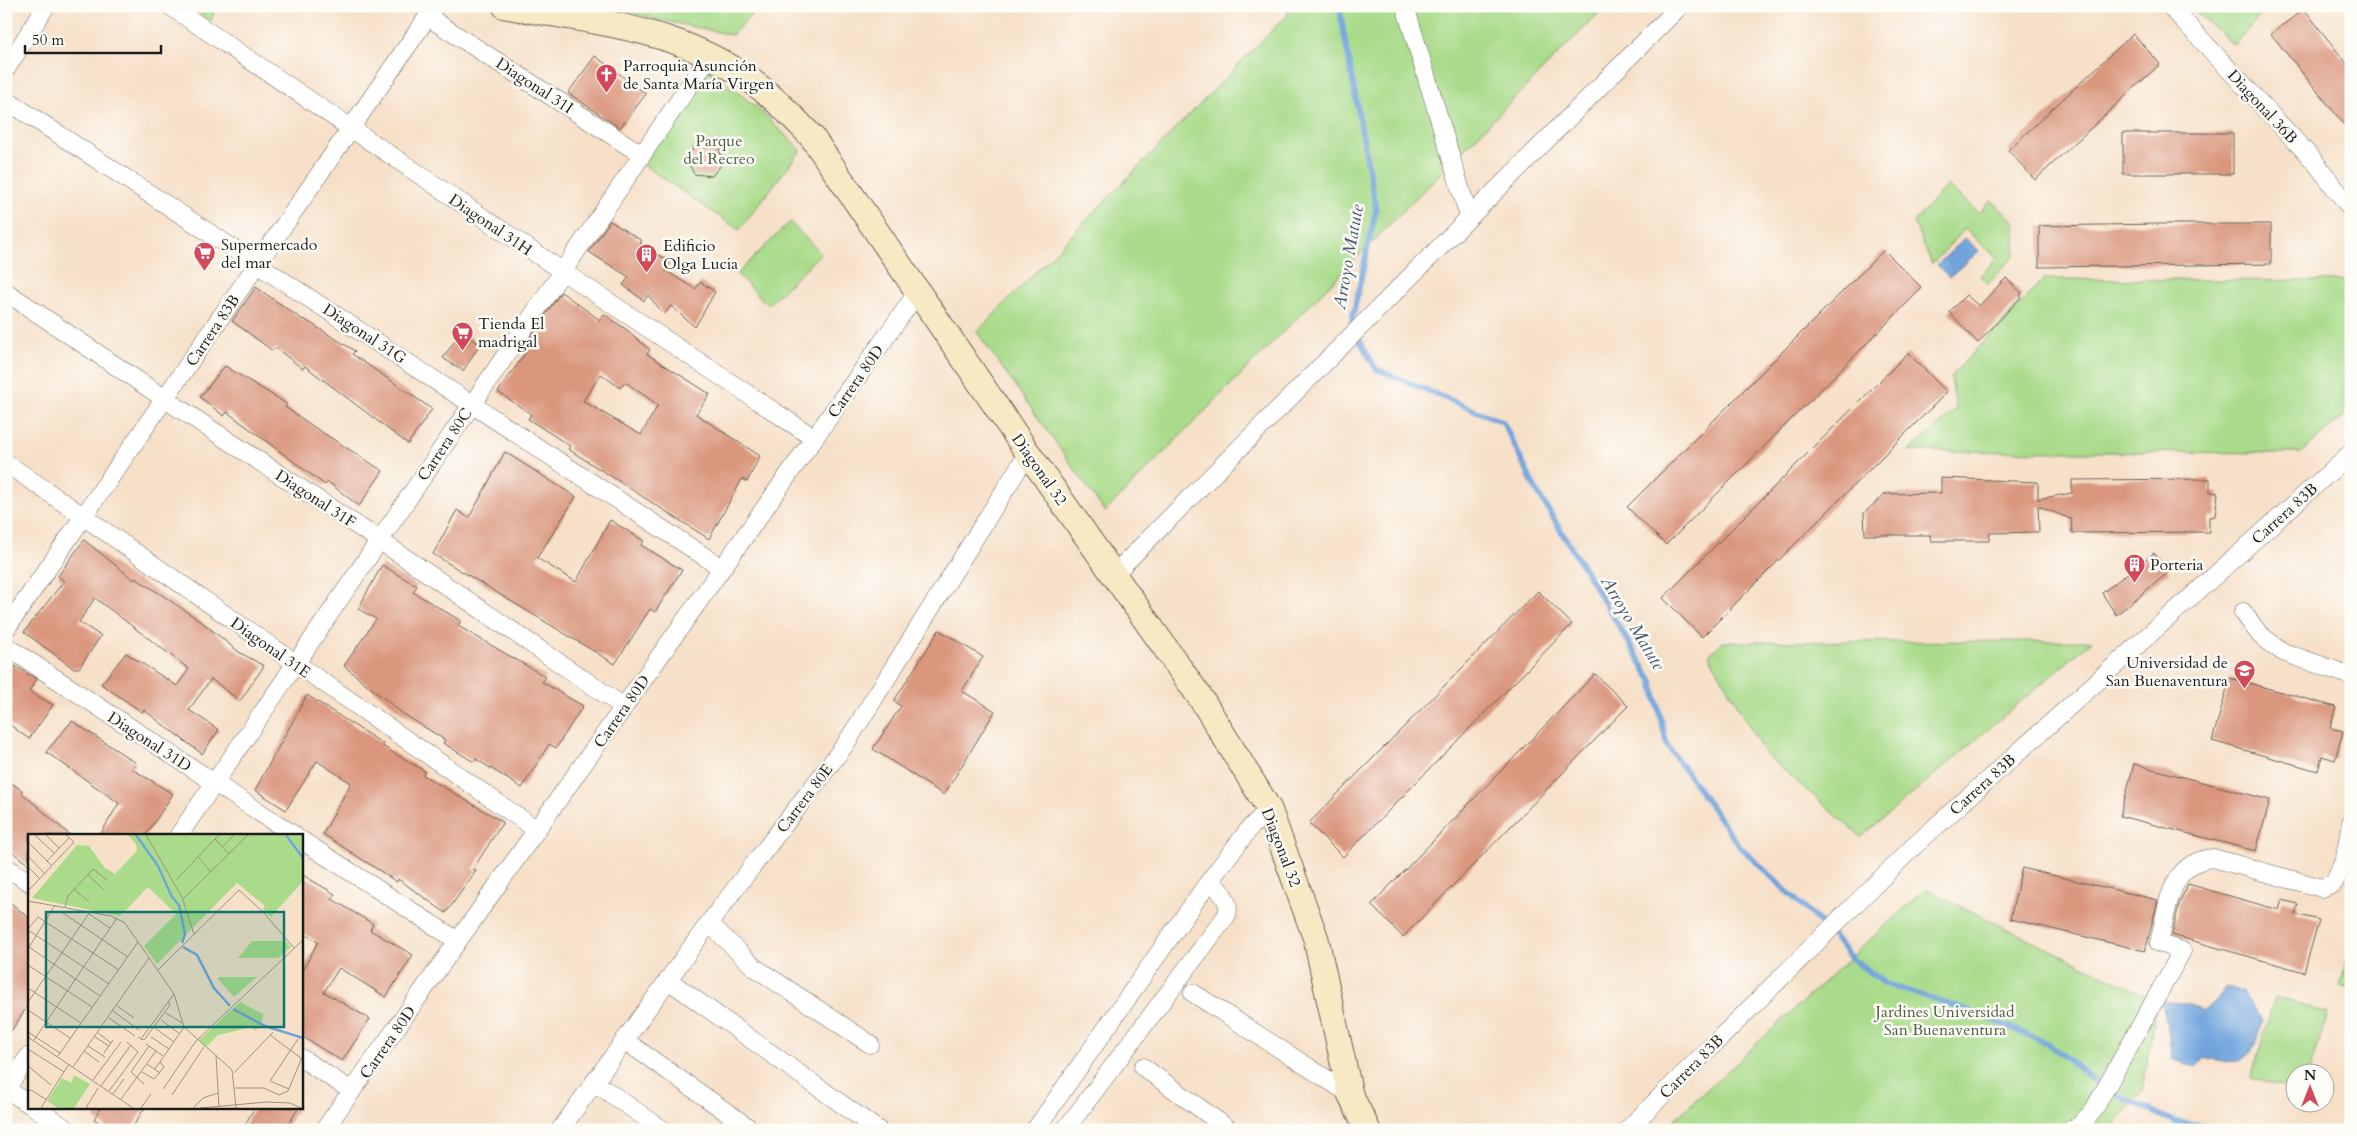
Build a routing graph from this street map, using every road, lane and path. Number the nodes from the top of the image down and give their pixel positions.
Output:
1 (46, 6) edge
2 (170, 6) edge
3 (505, 6) edge
4 (1405, 6) edge
5 (1680, 6) edge
6 (2170, 6) edge
7 (432, 12) edge
8 (710, 55) junction
9 (6, 69) edge
10 (6, 100) edge
11 (351, 128) junction
12 (641, 154) junction
13 (2351, 209) edge
14 (1469, 217) junction
15 (258, 263) junction
16 (562, 271) junction
17 (6, 292) edge
18 (917, 293) junction
19 (165, 399) junction
20 (472, 404) junction
21 (814, 438) junction
22 (1028, 453) junction
23 (2351, 453) edge
24 (6, 463) edge
25 (84, 516) junction
26 (379, 540) junction
27 (722, 568) junction
28 (1114, 574) junction
29 (2244, 612) dead end
30 (6, 629) edge
31 (6, 646) edge
32 (295, 664) junction
33 (2351, 676) edge
34 (624, 706) junction
35 (214, 783) junction
36 (1269, 809) junction
37 (2351, 822) edge
38 (537, 830) junction
39 (180, 834) edge
40 (292, 834) edge
41 (302, 841) edge
42 (6, 867) edge
43 (1210, 880) junction
44 (28, 881) edge
45 (709, 923) junction
46 (458, 942) junction
47 (668, 980) junction
48 (1192, 993) dead end
49 (624, 1040) junction
50 (870, 1044) dead end
51 (28, 1057) edge
52 (302, 1059) edge
53 (1143, 1067) dead end
54 (594, 1082) junction
55 (6, 1089) edge
56 (352, 1091) junction
57 (1350, 1094) junction
58 (28, 1103) edge
59 (35, 1108) edge
60 (68, 1130) edge
61 (324, 1130) edge
62 (560, 1130) edge
63 (663, 1130) edge
64 (752, 1130) edge
65 (878, 1130) edge
66 (1035, 1130) edge
67 (1065, 1130) edge
68 (1230, 1130) edge
69 (1368, 1130) edge
70 (1627, 1130) edge
71 (2069, 1130) edge

1 - 9 street
2 - 11 street, Diagonal 31H
3 - 8 street, Diagonal 32
4 - 14 street
5 - 14 street
6 - 13 street, Diagonal 36B
7 - 11 street, Carrera 83B
7 - 12 street, Diagonal 31I
8 - 12 street, Carrera 80C
8 - 18 street, Diagonal 32
10 - 15 street, Diagonal 31G
11 - 15 street, Carrera 83B
11 - 16 street, Diagonal 31H
12 - 16 street, Carrera 80C
14 - 28 street
15 - 19 street, Carrera 83B
15 - 20 street, Diagonal 31G
16 - 20 street, Carrera 80C
16 - 21 street, Diagonal 31H
17 - 19 street, Diagonal 31F
18 - 21 street, Carrera 80D
18 - 22 street, Diagonal 32
19 - 25 street, Carrera 83B
19 - 26 street, Diagonal 31F
20 - 26 street, Carrera 80C
20 - 27 street, Diagonal 31G
21 - 27 street, Carrera 80D
22 - 28 street, Diagonal 32
22 - 45 street, Carrera 80E
23 - 70 street, Carrera 83B
24 - 25 street, Diagonal 31E
25 - 30 street, Carrera 83B
25 - 32 street, Diagonal 31E
26 - 32 street, Carrera 80C
26 - 34 street, Diagonal 31F
27 - 34 street, Carrera 80D
28 - 36 street, Diagonal 32
29 - 33 street
31 - 35 street, Diagonal 31D
32 - 35 street, Carrera 80C
32 - 38 street, Diagonal 31E
34 - 38 street, Carrera 80D
35 - 39 street, Carrera 80C
35 - 40 street, Diagonal 31D
36 - 43 street
36 - 57 street, Diagonal 32
37 - 71 street
38 - 46 street, Carrera 80D
41 - 46 street
42 - 44 street
43 - 66 street
43 - 67 street
45 - 47 street, Carrera 80E
45 - 50 street
46 - 56 street, Carrera 80D
47 - 49 street, Carrera 80E
47 - 65 street
48 - 57 street
49 - 54 street, Carrera 80E
49 - 64 street
51 - 55 street
52 - 56 street
53 - 68 street
54 - 62 street, Carrera 80E
54 - 63 street
55 - 58 street
56 - 61 street, Carrera 80D
57 - 69 street, Diagonal 32
59 - 60 street

